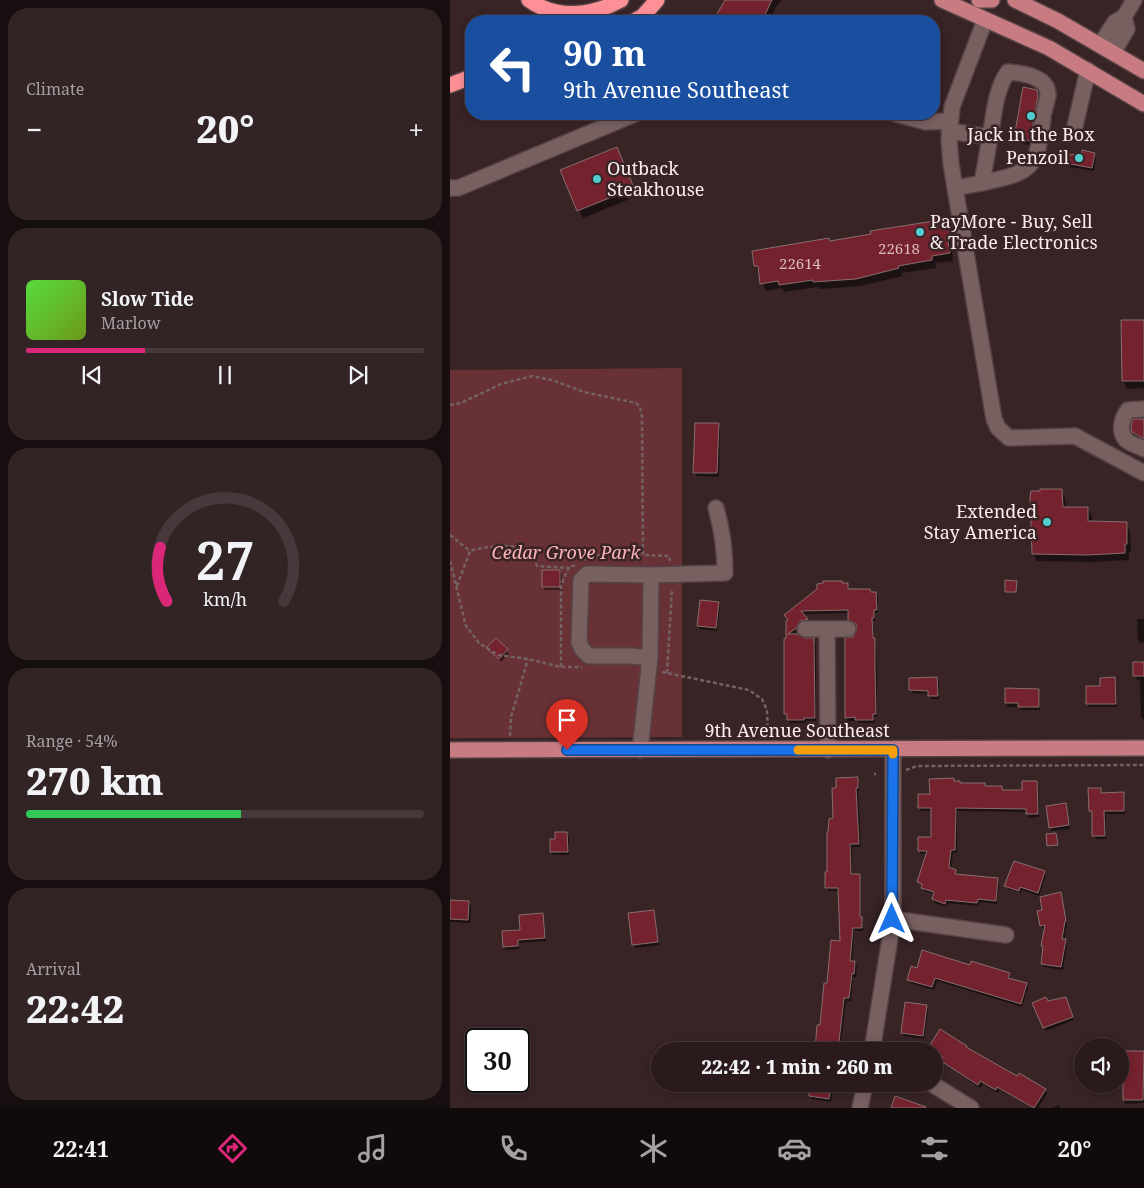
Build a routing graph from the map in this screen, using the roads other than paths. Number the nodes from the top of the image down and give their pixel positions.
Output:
1 (529, 0) edge
2 (622, 0) edge
3 (657, 0) edge
4 (942, 0) edge
5 (979, 0) edge
6 (992, 0) edge
7 (1015, 0) edge
8 (1134, 0) edge
9 (645, 15) edge
10 (986, 20) junction
11 (1107, 49) junction
12 (1088, 70) junction
13 (1144, 71) edge
14 (465, 79) edge
15 (450, 85) edge
16 (1144, 104) edge
17 (621, 120) edge
18 (918, 120) edge
19 (949, 126) junction
20 (1074, 130) dead end
21 (990, 137) junction
22 (982, 183) junction
23 (450, 188) edge
24 (955, 188) junction
25 (1144, 409) edge
26 (1144, 449) edge
27 (1144, 473) edge
28 (716, 508) dead end
29 (651, 575) junction
30 (827, 629) junction
31 (848, 629) dead end
32 (805, 630) dead end
33 (650, 658) junction
34 (1144, 748) edge
35 (450, 750) edge
36 (640, 750) junction
37 (828, 750) junction
38 (893, 750) junction
39 (892, 919) junction
40 (1006, 935) dead end
41 (876, 1042) edge
42 (943, 1091) edge
43 (863, 1092) edge
44 (860, 1108) edge
45 (971, 1108) edge

1 - 2 highway
3 - 9 highway
4 - 10 main road
5 - 6 main road
7 - 11 main road
8 - 11 street
10 - 12 main road
10 - 19 street
11 - 13 main road
12 - 16 main road
12 - 20 street
14 - 15 highway
17 - 23 street
18 - 19 street
19 - 21 street
19 - 24 street
21 - 22 street
21 - 22 street
22 - 24 street
24 - 27 street
25 - 26 street
28 - 29 street
29 - 33 street
29 - 33 street
30 - 31 street
30 - 32 street
30 - 37 street
33 - 36 street
34 - 38 main road, 9th Avenue Southeast
35 - 36 main road, 9th Avenue Southeast
36 - 37 main road, 9th Avenue Southeast
37 - 38 main road, 9th Avenue Southeast
38 - 39 street
39 - 40 street
39 - 41 street
42 - 45 street
43 - 44 street

